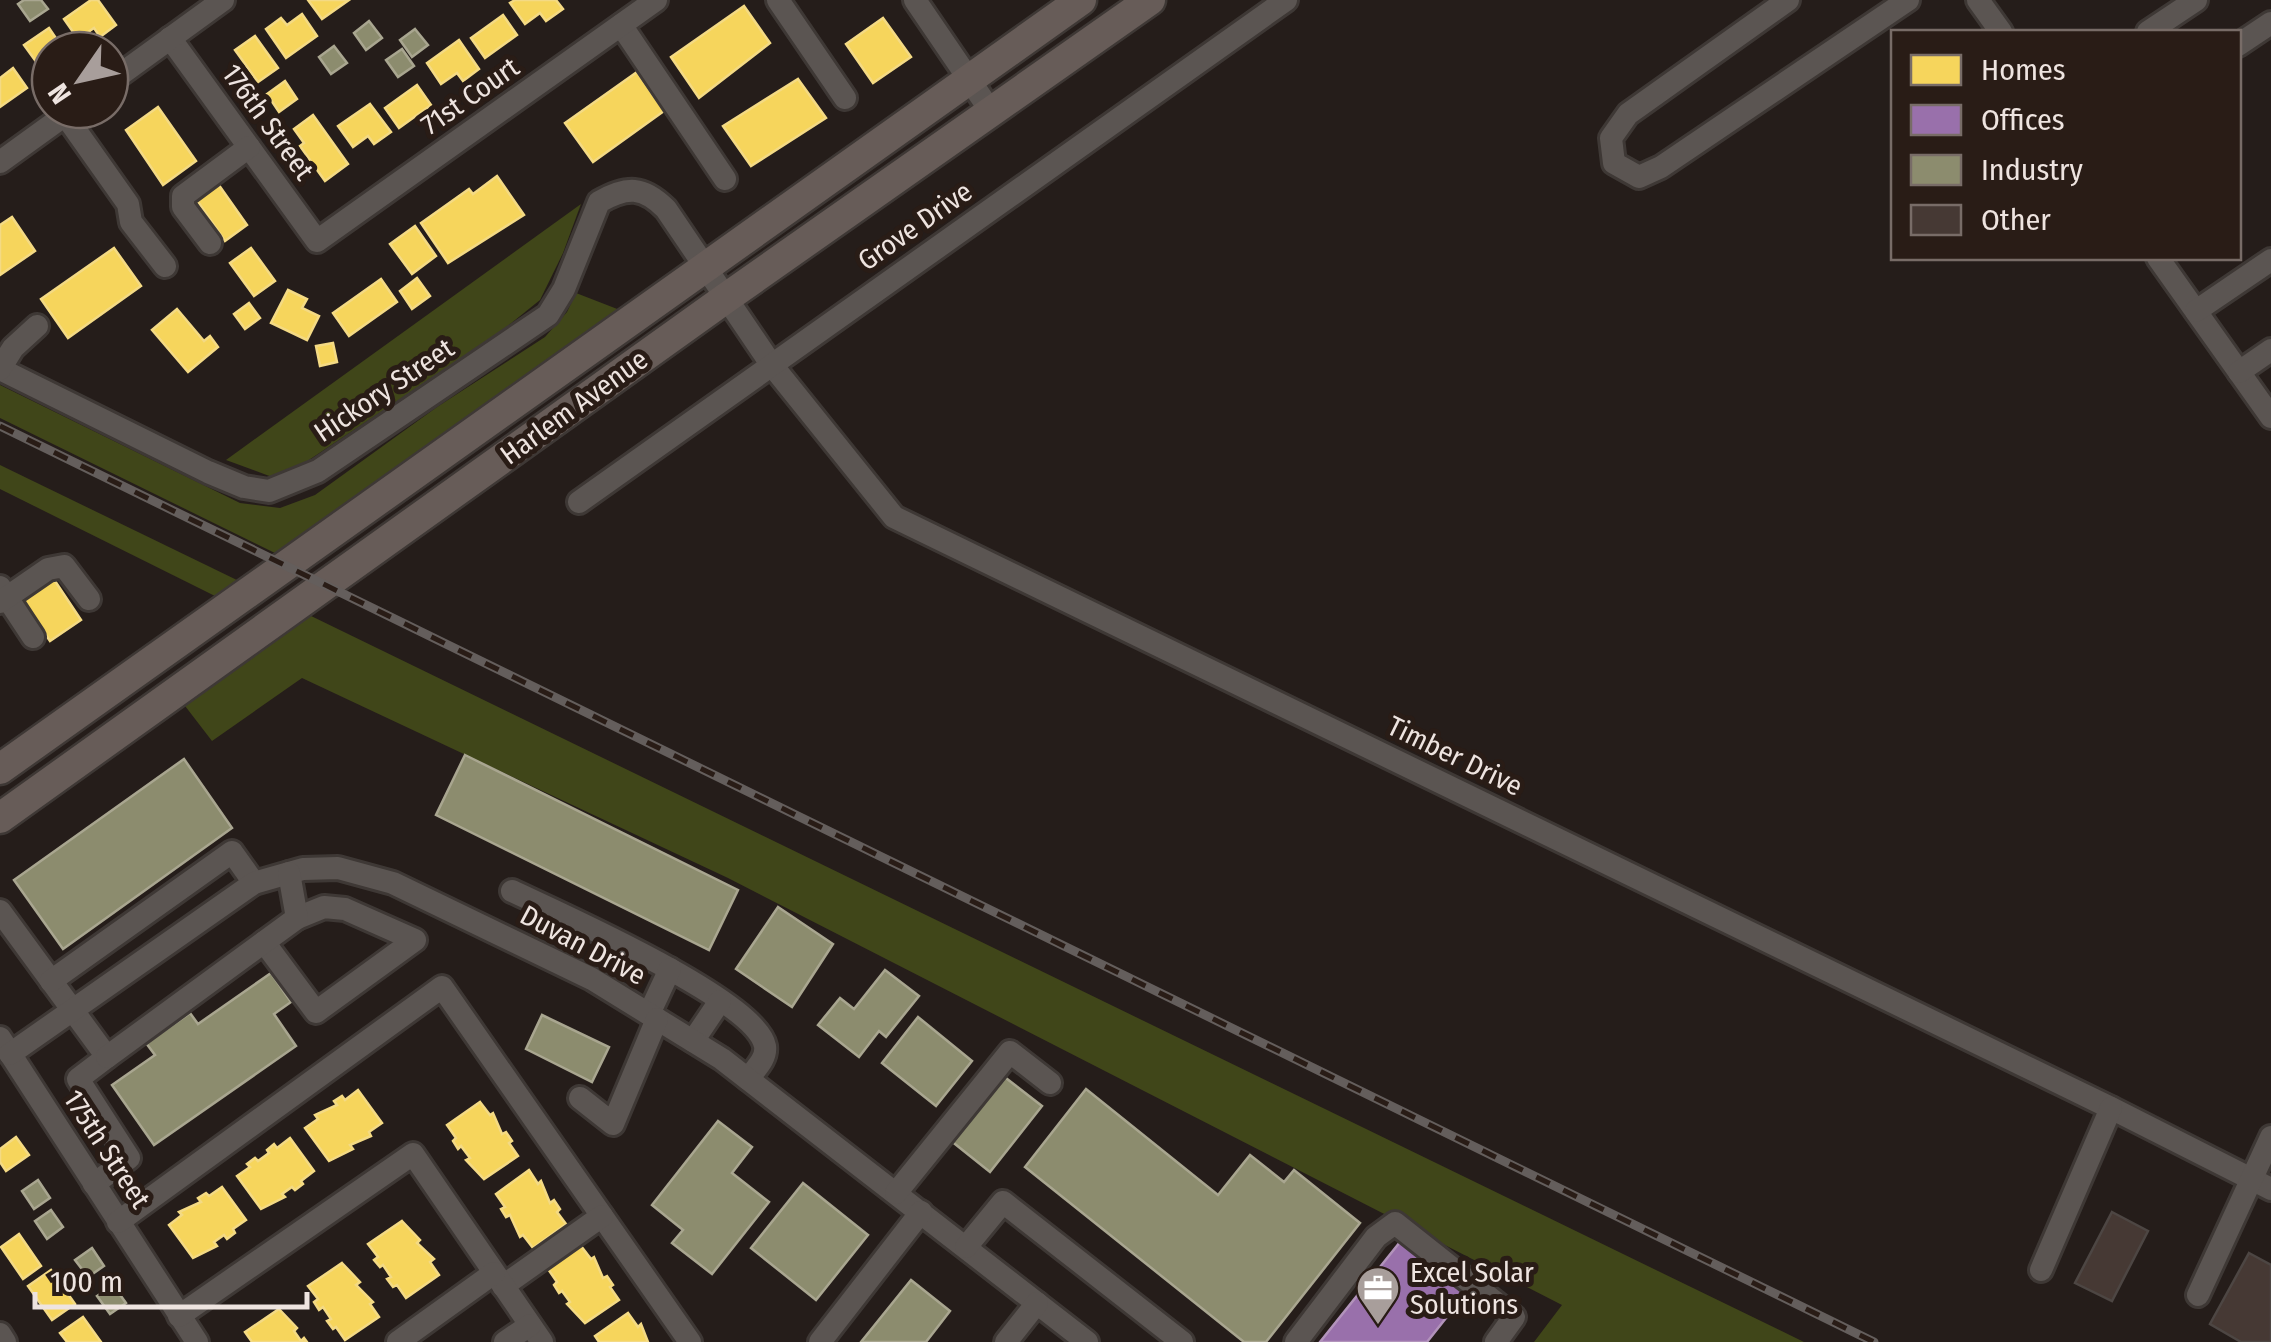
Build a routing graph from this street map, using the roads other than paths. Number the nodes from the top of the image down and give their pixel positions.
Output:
1 (223, 0) edge
2 (656, 0) edge
3 (778, 0) edge
4 (914, 0) edge
5 (1150, 0) edge
6 (1286, 0) edge
7 (1788, 0) edge
8 (1908, 0) edge
9 (1978, 0) edge
10 (2196, 0) edge
11 (1078, 1) edge
12 (2271, 23) edge
13 (621, 25) junction
14 (2000, 30) edge
15 (2151, 30) edge
16 (170, 38) junction
17 (2241, 43) edge
18 (130, 67) edge
19 (970, 80) junction
20 (846, 98) dead end
21 (992, 112) junction
22 (44, 130) edge
23 (80, 130) edge
24 (249, 147) junction
25 (0, 162) edge
26 (725, 179) dead end
27 (318, 241) joint
28 (210, 243) dead end
29 (2159, 260) edge
30 (2271, 260) edge
31 (165, 266) dead end
32 (704, 267) junction
33 (726, 298) junction
34 (2196, 311) junction
35 (37, 326) dead end
36 (2271, 350) edge
37 (771, 364) junction
38 (0, 369) edge
39 (2239, 372) junction
40 (2271, 416) edge
41 (579, 502) dead end
42 (2, 595) edge
43 (88, 600) dead end
44 (32, 637) dead end
45 (0, 769) edge
46 (0, 818) edge
47 (289, 873) junction
48 (254, 883) junction
49 (512, 890) dead end
50 (176, 892) junction
51 (0, 912) edge
52 (296, 918) junction
53 (570, 920) junction
54 (198, 923) junction
55 (264, 942) junction
56 (628, 948) junction
57 (552, 960) junction
58 (670, 969) junction
59 (50, 981) junction
60 (607, 988) junction
61 (720, 1001) junction
62 (72, 1010) junction
63 (654, 1017) junction
64 (693, 1041) junction
65 (5, 1046) edge
66 (107, 1056) junction
67 (748, 1079) junction
68 (1050, 1083) dead end
69 (580, 1098) dead end
70 (2111, 1108) junction
71 (2271, 1137) edge
72 (94, 1184) junction
73 (2260, 1184) edge
74 (896, 1194) junction
75 (921, 1212) junction
76 (602, 1216) junction
77 (118, 1222) junction
78 (966, 1247) junction
79 (2042, 1270) dead end
80 (499, 1279) junction
81 (2198, 1295) dead end
82 (1037, 1303) junction
83 (178, 1316) junction
84 (536, 1333) edge
85 (0, 1334) edge
86 (5, 1342) edge
87 (197, 1342) edge
88 (398, 1342) edge
89 (506, 1342) edge
90 (690, 1342) edge
91 (820, 1342) edge
92 (1006, 1342) edge
93 (1087, 1342) edge
94 (1182, 1342) edge
95 (1296, 1342) edge
96 (1496, 1342) edge

1 - 16 street
2 - 13 street, 71st Court
3 - 20 street
4 - 19 street
5 - 21 main road, Harlem Avenue
6 - 37 street, Grove Drive
7 - 8 street
9 - 14 street
10 - 15 street
11 - 19 main road, Harlem Avenue
12 - 17 street
13 - 26 street
13 - 27 street, 71st Court
16 - 18 street
16 - 24 street, 176th Street
19 - 21 street
19 - 32 main road, Harlem Avenue
21 - 33 main road, Harlem Avenue
22 - 25 street
23 - 31 street
24 - 27 street, 176th Street
24 - 28 street
29 - 34 street
30 - 34 street
32 - 33 street, Timber Drive
32 - 38 street, Hickory Street
32 - 45 main road, Harlem Avenue
33 - 37 street, Timber Drive
33 - 46 main road, Harlem Avenue
34 - 39 street
35 - 38 street
36 - 39 street
37 - 41 street, Grove Drive
37 - 70 street, Timber Drive
39 - 40 street
42 - 43 street
42 - 44 street
47 - 48 street, Duvan Drive
47 - 52 street
47 - 57 street, Duvan Drive
48 - 50 street
48 - 54 street, Duvan Drive
49 - 53 street
50 - 54 street
50 - 59 street
51 - 59 street
52 - 55 street
52 - 55 street
53 - 56 street
53 - 57 street
54 - 62 street, Duvan Drive
55 - 66 street
56 - 58 street
56 - 60 street
57 - 60 street, Duvan Drive
58 - 61 street
58 - 63 street
59 - 62 street
60 - 63 street, Duvan Drive
61 - 64 street
61 - 67 street
62 - 65 street, Duvan Drive
62 - 66 street
63 - 64 street, Duvan Drive
63 - 69 street
64 - 67 street, Duvan Drive
65 - 72 street, 175th Street
66 - 72 street
67 - 74 street, Duvan Drive
68 - 74 street
70 - 73 street, Timber Drive
70 - 79 street
71 - 73 street
72 - 77 street, 175th Street
73 - 81 street
74 - 75 street, Duvan Drive
75 - 78 street, Duvan Drive
75 - 91 street
76 - 77 street
76 - 80 street
76 - 90 street
77 - 83 street, 175th Street
78 - 82 street, Duvan Drive
78 - 94 street
80 - 83 street
80 - 84 street
80 - 88 street
82 - 92 street
82 - 93 street, Duvan Drive
83 - 87 street, 175th Street
84 - 89 street
85 - 86 street
95 - 96 street

